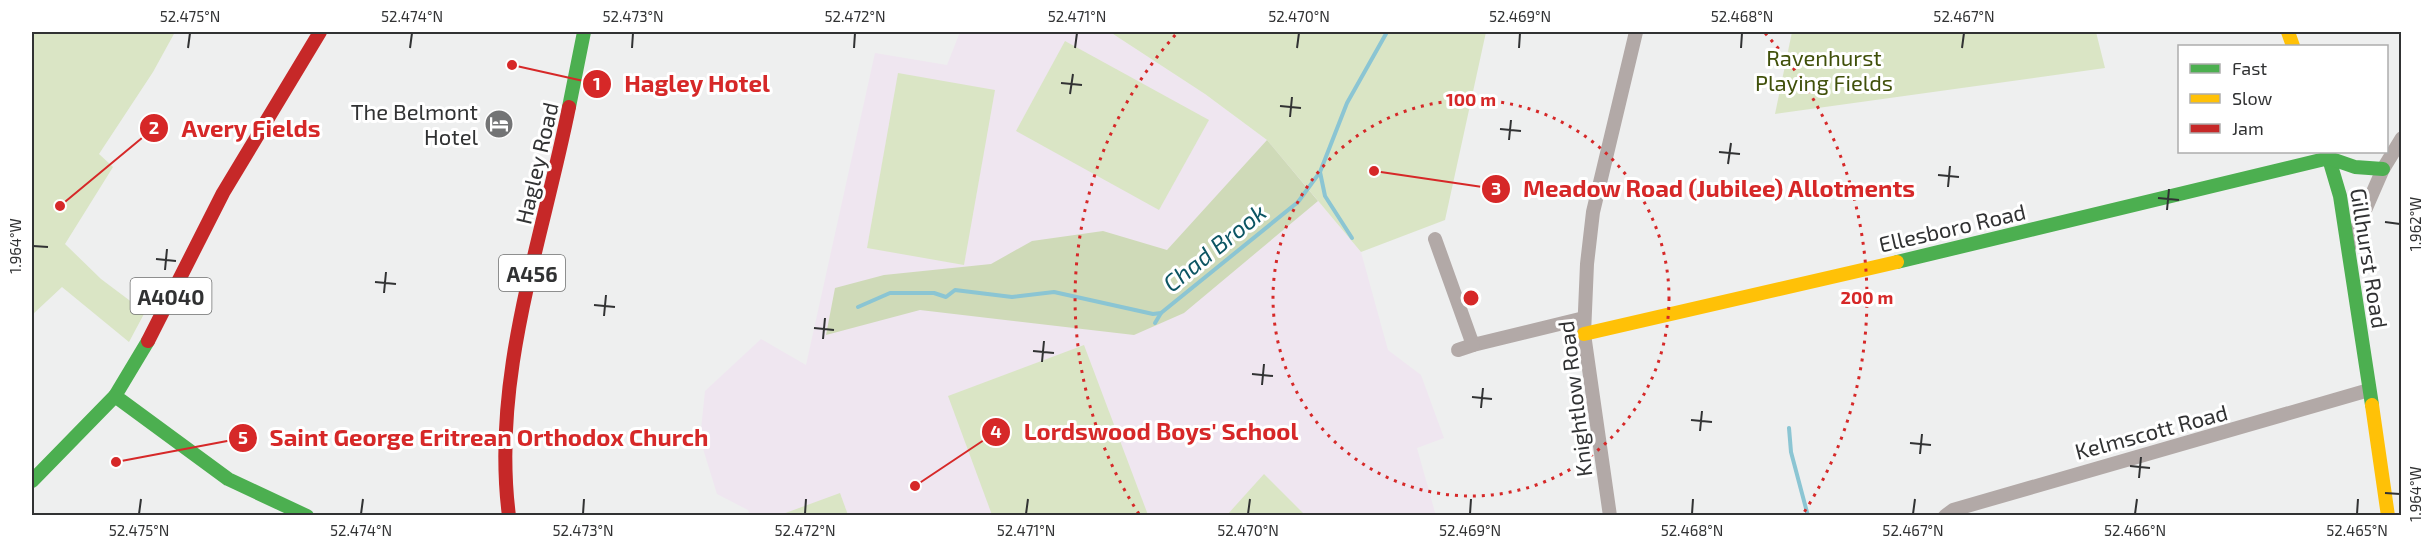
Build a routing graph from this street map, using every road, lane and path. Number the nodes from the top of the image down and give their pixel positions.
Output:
1 (320, 32) edge
2 (584, 32) edge
3 (1636, 32) edge
4 (2402, 138) edge
5 (2328, 155) edge
6 (2383, 169) junction
7 (1435, 239) dead end
8 (2349, 247) junction
9 (1584, 318) junction
10 (1584, 334) junction
11 (1473, 345) junction
12 (1458, 350) dead end
13 (2369, 390) junction
14 (115, 396) junction
15 (32, 482) edge
16 (306, 516) edge
17 (509, 516) edge
18 (1610, 516) edge
19 (1945, 516) edge
20 (2388, 516) edge

1 - 14 main road, A4040
2 - 17 main road, Hagley Road / A456
3 - 9 street, Knightlow Road
4 - 6 street
5 - 6 main road
5 - 8 main road, Gillhurst Road
5 - 10 main road, Ellesboro Road
6 - 8 street
7 - 11 street
8 - 13 main road, Gillhurst Road
9 - 10 street, Knightlow Road
9 - 11 street
10 - 18 street, Knightlow Road
11 - 12 street
13 - 19 street, Kelmscott Road
13 - 20 main road, Gillhurst Road
14 - 15 main road
14 - 16 main road

